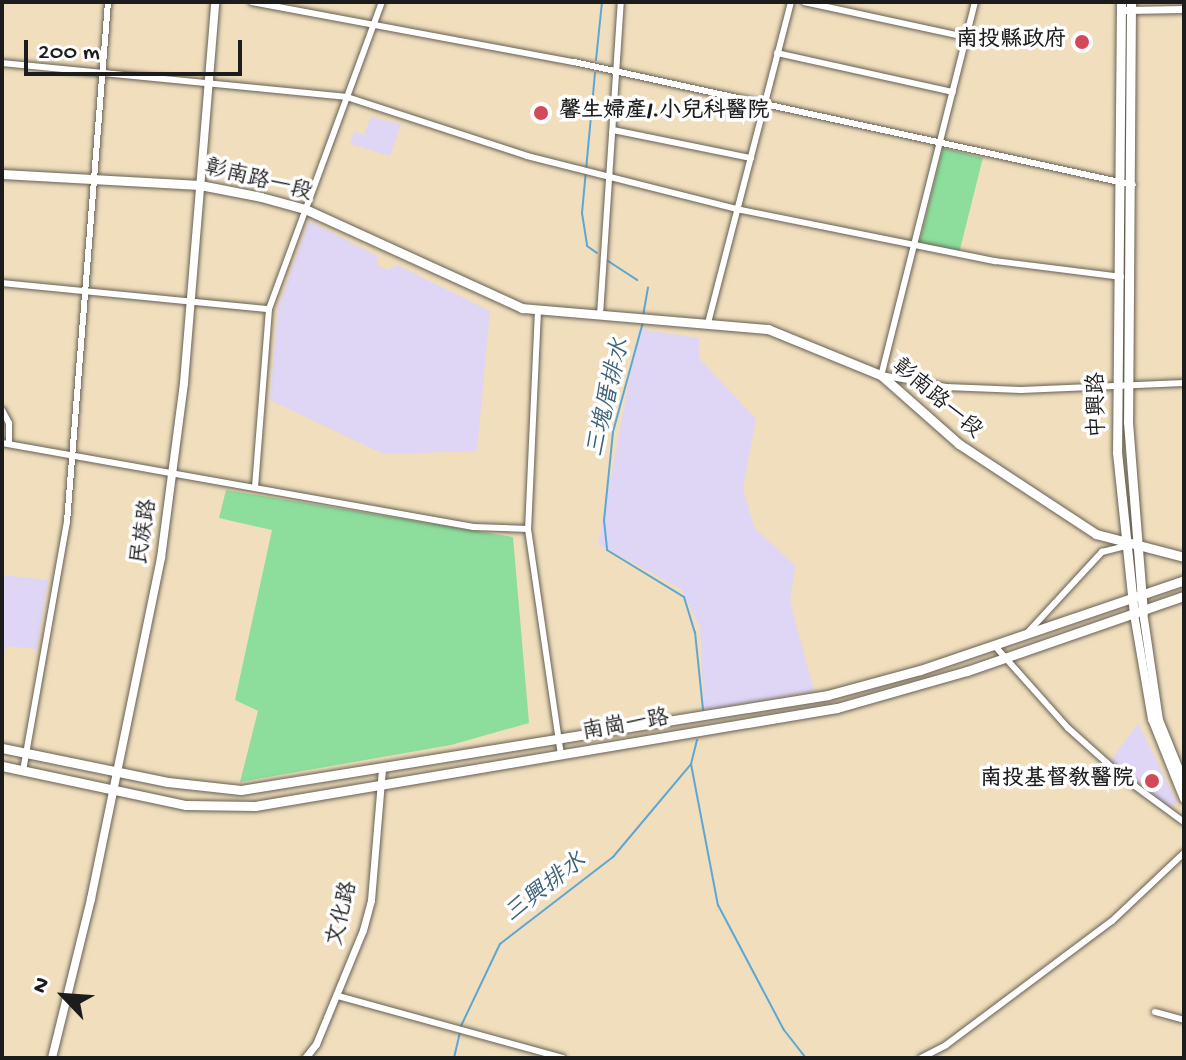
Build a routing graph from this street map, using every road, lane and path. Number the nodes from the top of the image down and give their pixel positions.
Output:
1 (108, 2) edge
2 (215, 2) edge
3 (252, 2) edge
4 (382, 2) edge
5 (621, 2) edge
6 (791, 2) edge
7 (804, 2) edge
8 (975, 2) edge
9 (295, 5) edge
10 (1126, 6) edge
11 (1184, 9) edge
12 (374, 22) junction
13 (966, 37) junction
14 (777, 53) junction
15 (2, 63) edge
16 (104, 71) junction
17 (620, 72) junction
18 (207, 80) junction
19 (953, 92) junction
20 (347, 97) junction
21 (764, 105) junction
22 (613, 130) junction
23 (938, 142) junction
24 (751, 158) junction
25 (2, 174) edge
26 (94, 177) junction
27 (610, 179) junction
28 (1119, 183) junction
29 (200, 185) junction
30 (1133, 185) junction
31 (305, 209) junction
32 (741, 210) junction
33 (912, 246) junction
34 (1123, 277) junction
35 (2, 283) edge
36 (84, 290) junction
37 (189, 303) junction
38 (269, 309) junction
39 (538, 310) junction
40 (600, 315) junction
41 (708, 323) junction
42 (881, 375) junction
43 (1184, 383) edge
44 (1122, 388) junction
45 (2, 410) edge
46 (5, 444) edge
47 (70, 457) junction
48 (174, 472) junction
49 (255, 487) junction
50 (528, 529) junction
51 (1131, 547) junction
52 (1184, 557) edge
53 (1184, 580) edge
54 (1136, 595) junction
55 (1184, 596) edge
56 (1138, 613) junction
57 (1027, 634) junction
58 (994, 645) junction
59 (1005, 658) junction
60 (559, 739) junction
61 (2, 748) edge
62 (27, 755) junction
63 (562, 758) junction
64 (2, 766) edge
65 (382, 769) junction
66 (23, 771) junction
67 (119, 773) junction
68 (1184, 782) edge
69 (380, 788) junction
70 (114, 791) junction
71 (1184, 799) edge
72 (1184, 822) edge
73 (1184, 853) edge
74 (338, 996) junction
75 (1155, 1012) dead end
76 (1184, 1020) edge
77 (52, 1058) edge
78 (305, 1058) edge
79 (563, 1058) edge
80 (921, 1058) edge

1 - 16 street
2 - 18 main road, 民族路
3 - 9 street
4 - 12 street
5 - 17 street
6 - 14 street
7 - 13 street
8 - 13 street
9 - 12 street
10 - 11 street
10 - 28 main road, 中興路
10 - 30 main road, 中興路
12 - 17 street
12 - 20 street
13 - 19 street
14 - 19 street
14 - 21 street
15 - 16 street
16 - 18 street
16 - 26 street
17 - 21 street
17 - 22 street
18 - 20 street
18 - 29 main road, 民族路
19 - 23 street
20 - 27 street
20 - 31 street
21 - 23 street
21 - 24 street
22 - 24 street
22 - 27 street
23 - 28 street
23 - 33 street
24 - 32 street
25 - 26 main road, 彰南路一段
26 - 29 main road, 彰南路一段
26 - 36 street
27 - 32 street
27 - 40 street
28 - 30 street
28 - 34 main road, 中興路
29 - 31 main road, 彰南路一段
29 - 37 main road, 民族路
30 - 34 main road, 中興路
31 - 38 street
31 - 39 main road, 彰南路一段
32 - 33 street
32 - 41 street
33 - 34 street
33 - 42 street
34 - 44 main road, 中興路
35 - 36 street
36 - 37 street
36 - 47 street
37 - 38 street
37 - 48 main road, 民族路
38 - 49 street
39 - 40 main road, 彰南路一段
39 - 50 street
40 - 41 main road, 彰南路一段
41 - 42 main road, 彰南路一段
42 - 44 street
42 - 51 main road, 彰南路一段
43 - 44 street
44 - 51 main road, 中興路
45 - 46 street
46 - 47 street
47 - 48 street
47 - 62 street
48 - 49 street
48 - 67 main road, 民族路
49 - 50 street
50 - 60 street
51 - 52 main road, 彰南路一段
51 - 54 main road, 中興路
51 - 57 street
53 - 54 main road
54 - 56 main road, 中興路
54 - 57 main road, 南崗一路
55 - 56 main road
56 - 59 main road, 南崗一路
56 - 68 main road, 中興路
56 - 71 main road, 中興路
57 - 58 main road, 南崗一路
58 - 59 street
58 - 60 main road, 南崗一路
59 - 63 main road, 南崗一路
59 - 72 street
60 - 63 street
60 - 65 main road, 南崗一路
61 - 62 main road, 南崗一路
62 - 66 street
62 - 67 main road, 南崗一路
63 - 69 main road, 南崗一路
64 - 66 main road, 南崗一路
65 - 67 main road, 南崗一路
65 - 69 street, 文化路
66 - 70 main road, 南崗一路
67 - 70 main road, 民族路
69 - 70 main road, 南崗一路
69 - 74 street, 文化路
70 - 77 main road, 民族路
73 - 80 street
74 - 78 street, 文化路
74 - 79 street
75 - 76 street

